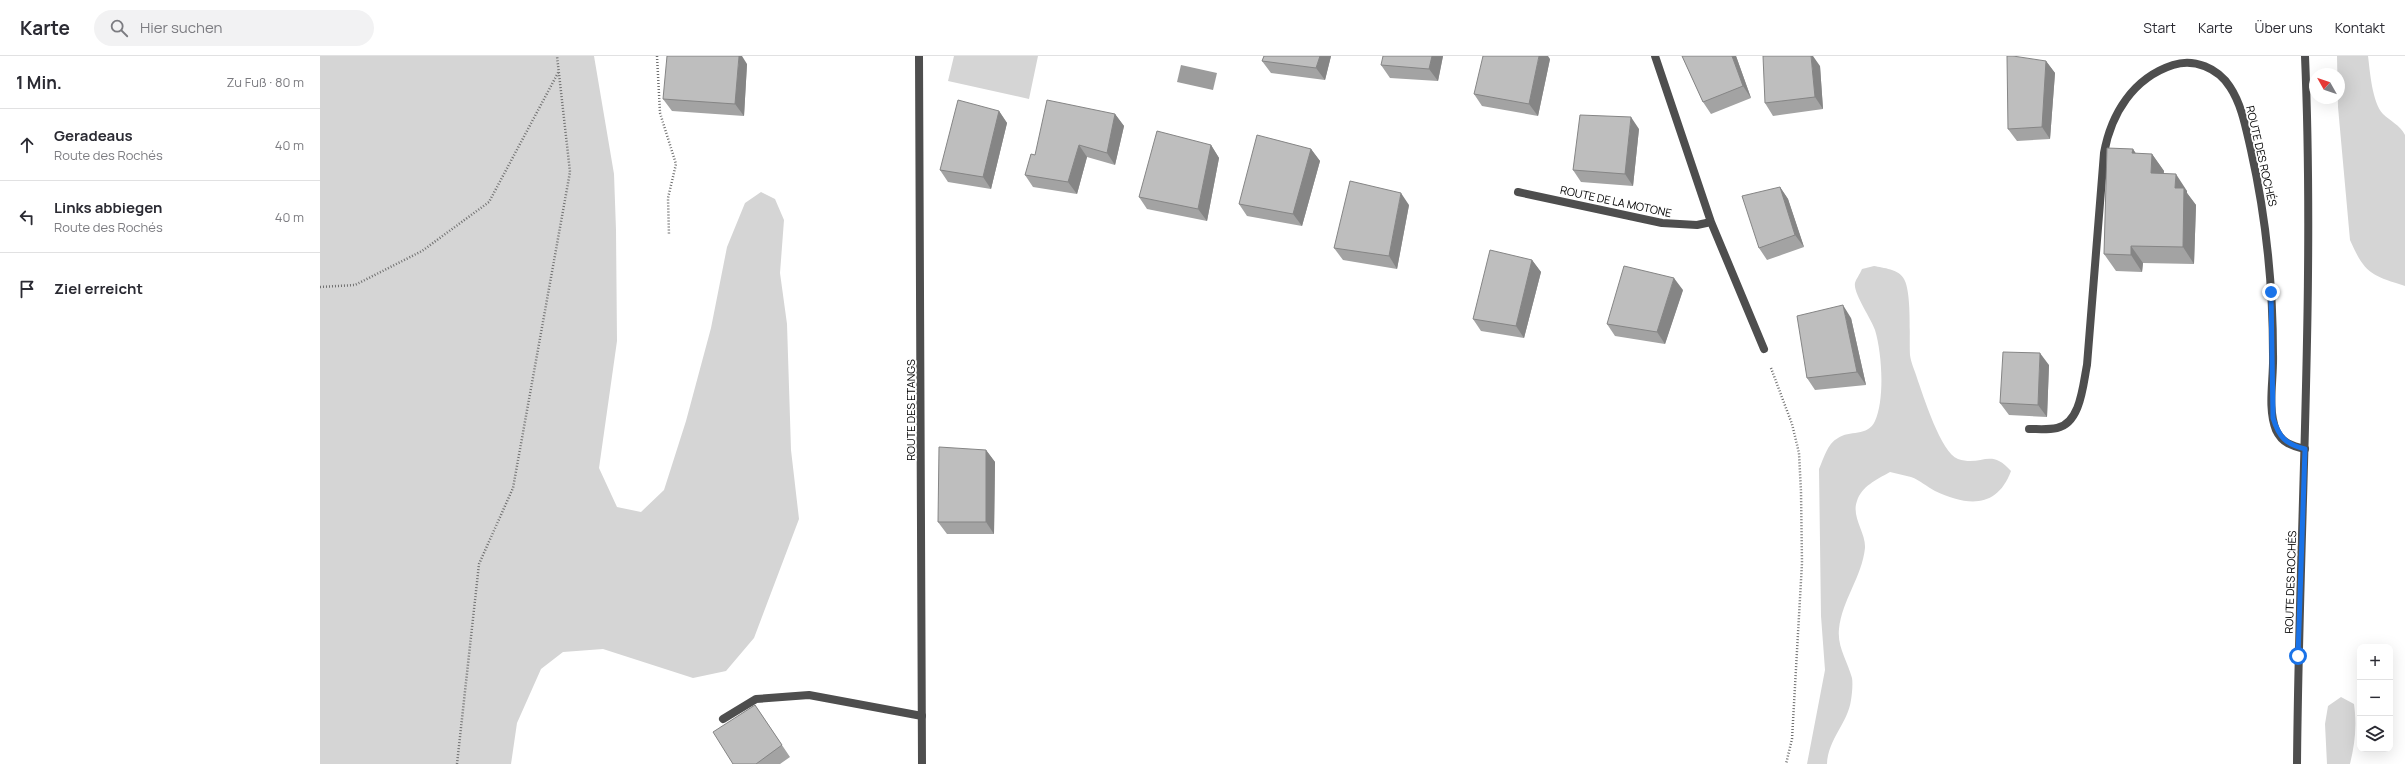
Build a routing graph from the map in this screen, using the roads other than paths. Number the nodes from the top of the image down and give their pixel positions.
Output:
1 (919, 56) edge
2 (1655, 56) edge
3 (2305, 56) edge
4 (1518, 192) dead end
5 (1711, 222) junction
6 (1764, 349) road end
7 (2029, 429) dead end
8 (2305, 449) junction
9 (922, 716) junction
10 (723, 719) dead end
11 (922, 764) edge
12 (2297, 764) edge

1 - 9 street, ROUTE DES ETANGS
2 - 5 street
3 - 8 street, ROUTE DES ROCHÉS
4 - 5 street, ROUTE DE LA MOTONE
5 - 6 street
7 - 8 street, ROUTE DES ROCHÉS
8 - 12 street, ROUTE DES ROCHÉS
9 - 10 street
9 - 11 street, ROUTE DES ETANGS

